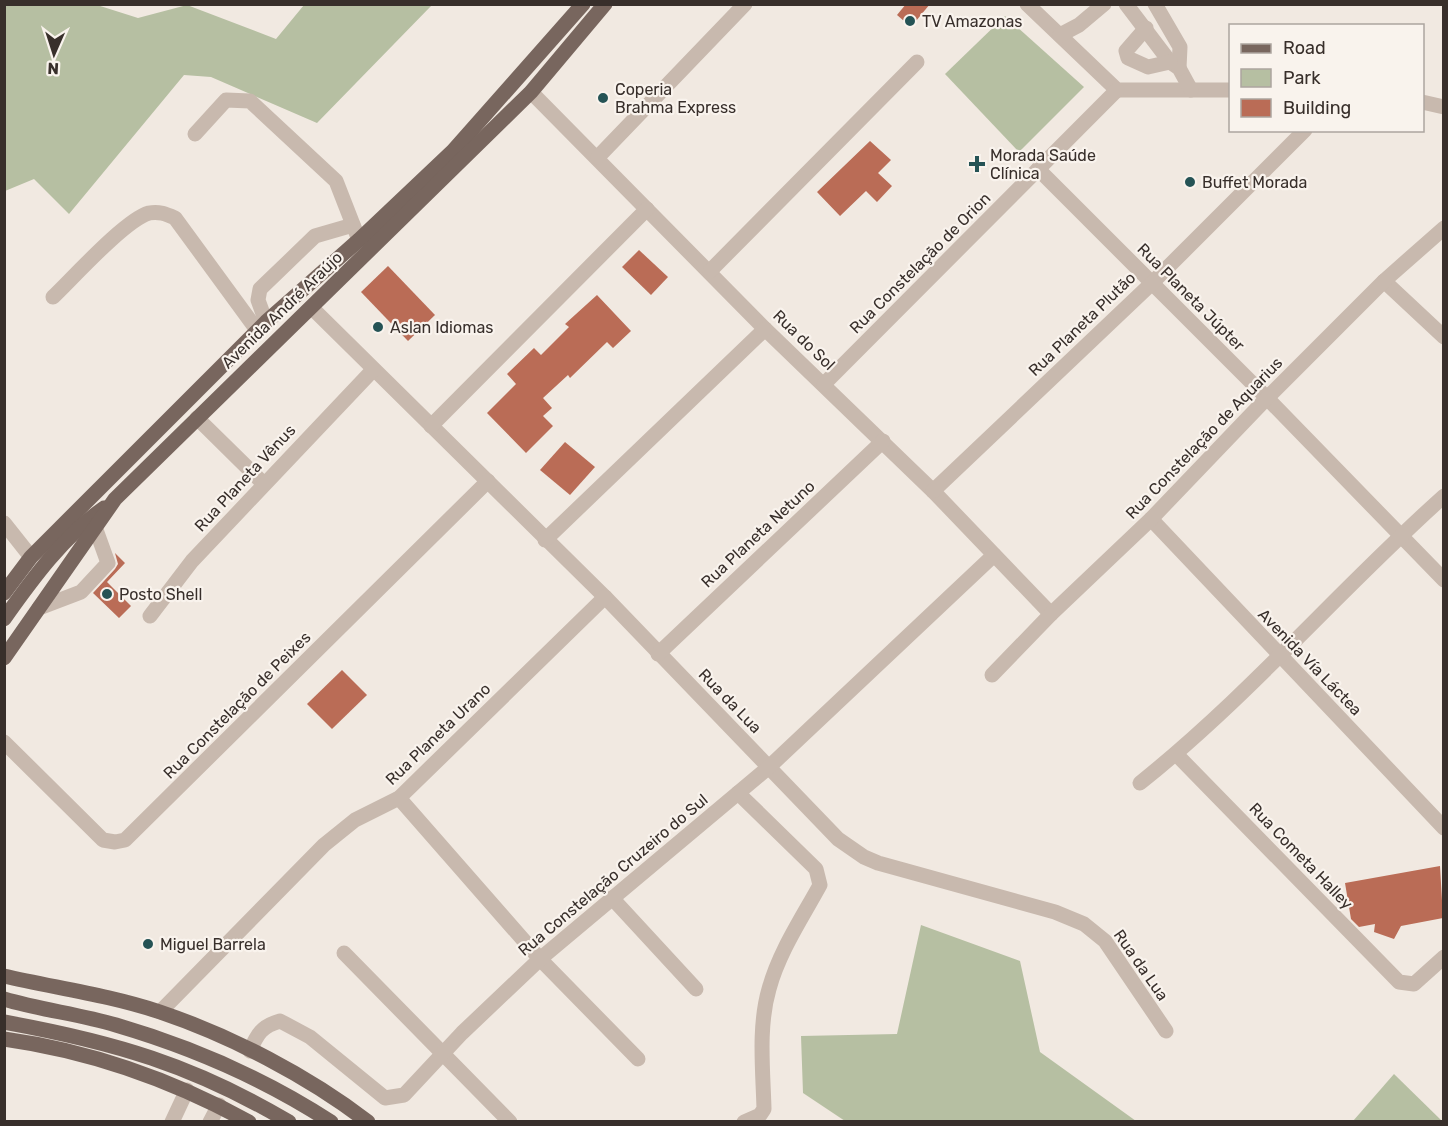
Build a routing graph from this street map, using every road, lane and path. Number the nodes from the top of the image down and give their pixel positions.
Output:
1 (583, 4) edge
2 (605, 4) edge
3 (745, 4) edge
4 (1027, 4) edge
5 (1104, 4) edge
6 (1126, 4) edge
7 (1155, 4) edge
8 (1146, 28) junction
9 (1060, 35) junction
10 (917, 62) dead end
11 (1174, 65) junction
12 (1117, 90) junction
13 (1191, 90) junction
14 (1229, 90) edge
15 (531, 92) junction
16 (1424, 102) edge
17 (1443, 107) edge
18 (1303, 132) edge
19 (195, 134) dead end
20 (598, 157) junction
21 (1038, 169) junction
22 (647, 209) junction
23 (1443, 228) edge
24 (356, 233) junction
25 (710, 271) junction
26 (1384, 281) junction
27 (1151, 284) junction
28 (53, 297) dead end
29 (312, 308) junction
30 (262, 326) junction
31 (765, 329) junction
32 (1443, 337) edge
33 (373, 370) junction
34 (824, 384) junction
35 (1267, 398) junction
36 (197, 418) junction
37 (432, 426) junction
38 (883, 441) junction
39 (488, 481) junction
40 (263, 483) junction
41 (933, 491) junction
42 (1443, 496) edge
43 (115, 499) junction
44 (1151, 519) junction
45 (4, 523) edge
46 (95, 527) junction
47 (1400, 535) junction
48 (545, 540) junction
49 (993, 555) junction
50 (31, 557) junction
51 (1443, 580) edge
52 (4, 593) edge
53 (605, 597) junction
54 (39, 608) junction
55 (1051, 614) junction
56 (150, 616) dead end
57 (4, 619) edge
58 (658, 654) junction
59 (1280, 657) junction
60 (4, 658) edge
61 (992, 675) dead end
62 (4, 742) edge
63 (1176, 754) junction
64 (769, 767) junction
65 (1140, 783) dead end
66 (738, 793) junction
67 (399, 798) junction
68 (1443, 828) edge
69 (612, 898) junction
70 (344, 953) dead end
71 (1443, 957) edge
72 (540, 959) junction
73 (4, 976) edge
74 (696, 988) dead end
75 (4, 999) edge
76 (160, 1012) junction
77 (4, 1022) edge
78 (1166, 1031) dead end
79 (4, 1039) edge
80 (250, 1051) junction
81 (444, 1053) junction
82 (638, 1059) dead end
83 (187, 1090) junction
84 (219, 1105) junction
85 (172, 1122) edge
86 (210, 1122) edge
87 (249, 1122) edge
88 (289, 1122) edge
89 (331, 1122) edge
90 (368, 1122) edge
91 (510, 1122) edge
92 (744, 1122) edge

1 - 24 main road, Avenida André Araújo
2 - 15 main road, Avenida André Araújo
3 - 20 street
4 - 9 street
5 - 9 street
6 - 8 street
7 - 11 street
8 - 11 street
8 - 11 street
9 - 12 street
10 - 25 street
11 - 13 street
12 - 13 street
12 - 21 street, Rua Constelação de Orion
13 - 14 street
15 - 20 street, Rua do Sol
15 - 29 main road, Avenida André Araújo
16 - 17 street
18 - 27 street, Rua Planeta Plutão
19 - 24 street
20 - 22 street, Rua do Sol
21 - 27 street, Rua Planeta Júpter
21 - 34 street, Rua Constelação de Orion
22 - 25 street, Rua do Sol
22 - 37 street
23 - 26 street, Rua Constelação de Aquarius
24 - 30 main road, Avenida André Araújo
24 - 30 street
25 - 31 street, Rua do Sol
26 - 32 street
26 - 35 street, Rua Constelação de Aquarius
27 - 35 street, Rua Planeta Júpter
27 - 41 street, Rua Planeta Plutão
28 - 30 street
29 - 33 street, Rua da Lua
29 - 36 main road, Avenida André Araújo
30 - 50 main road, Avenida André Araújo
31 - 34 street, Rua do Sol
31 - 48 street
33 - 37 street, Rua da Lua
33 - 40 street, Rua Planeta Vênus
34 - 38 street, Rua do Sol
35 - 44 street, Rua Constelação de Aquarius
35 - 47 street, Rua Planeta Júpter
36 - 40 street
36 - 43 main road, Avenida André Araújo
37 - 39 street, Rua da Lua
38 - 41 street, Rua do Sol
38 - 58 street, Rua Planeta Netuno
39 - 48 street, Rua da Lua
39 - 62 street, Rua Constelação de Peixes
40 - 56 street, Rua Planeta Vênus
41 - 49 street, Rua do Sol
42 - 47 street
43 - 46 main road, Avenida André Araújo
43 - 57 main road
44 - 55 street, Rua Constelação de Aquarius
44 - 59 street, Avenida Vía Láctea
45 - 50 street
46 - 54 main road, Avenida André Araújo
46 - 54 street
47 - 51 street, Rua Planeta Júpter
47 - 59 street
48 - 53 street, Rua da Lua
49 - 55 street, Rua do Sol
49 - 64 street, Rua Constelação Cruzeiro do Sul
50 - 52 main road, Avenida André Araújo
53 - 58 street, Rua da Lua
53 - 67 street, Rua Planeta Urano
54 - 60 main road, Avenida André Araújo
55 - 61 street, Rua Constelação de Aquarius
58 - 64 street, Rua da Lua
59 - 63 street
59 - 68 street, Avenida Vía Láctea
63 - 65 street
63 - 71 street, Rua Cometa Halley
64 - 66 street, Rua Constelação Cruzeiro do Sul
64 - 78 street, Rua da Lua
66 - 69 street, Rua Constelação Cruzeiro do Sul
66 - 92 street
67 - 72 street
67 - 76 street, Rua Planeta Urano
69 - 72 street, Rua Constelação Cruzeiro do Sul
69 - 74 street
70 - 81 street
72 - 81 street, Rua Constelação Cruzeiro do Sul
72 - 82 street
73 - 76 main road
75 - 89 main road
76 - 80 main road
77 - 88 main road
79 - 83 main road
80 - 81 street, Rua Constelação Cruzeiro do Sul
80 - 90 main road
81 - 91 street
83 - 84 main road
83 - 85 street
84 - 86 street
84 - 87 main road

